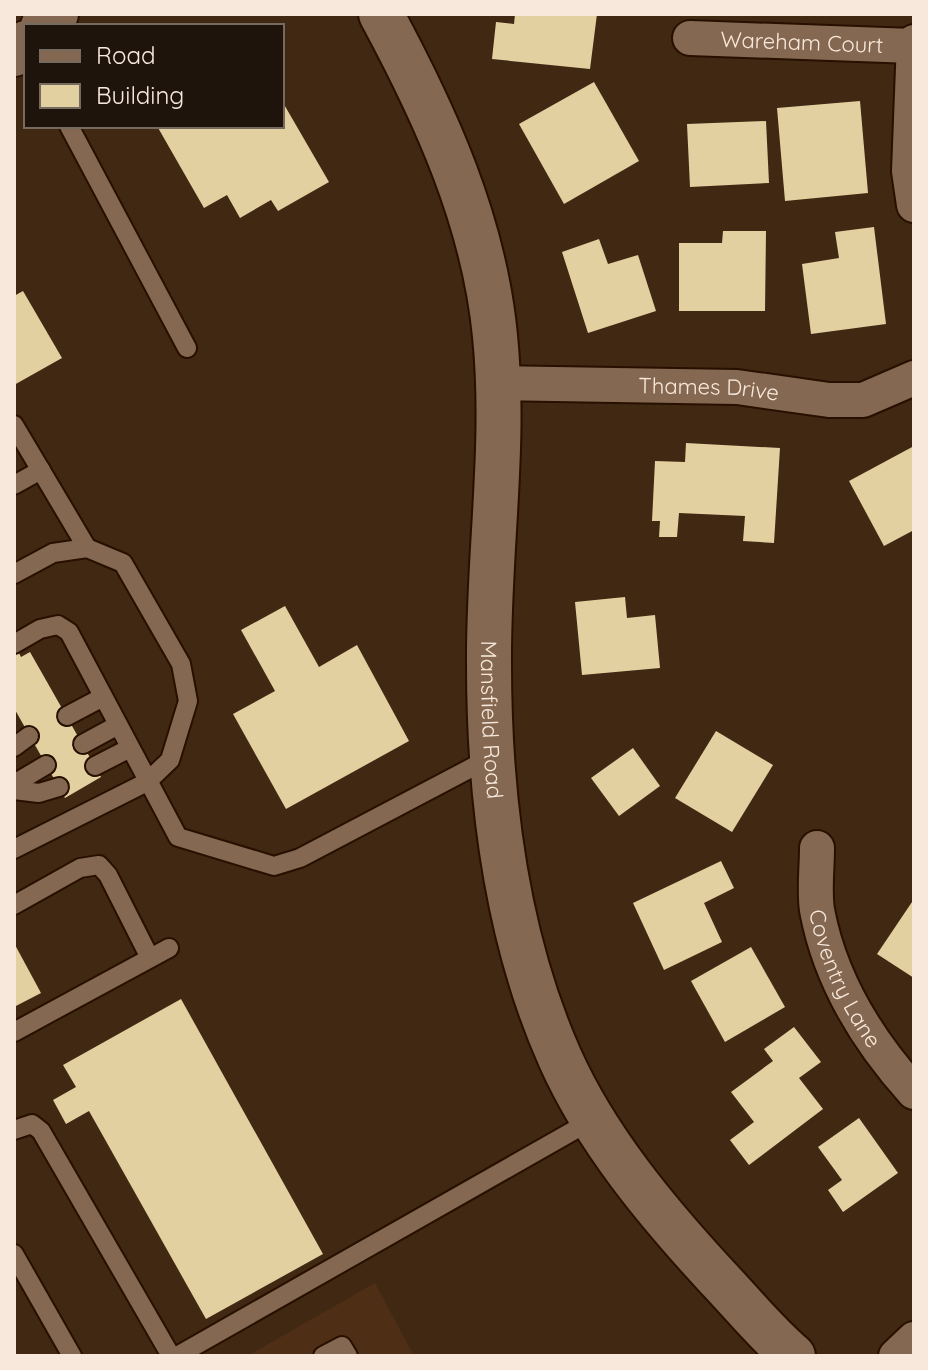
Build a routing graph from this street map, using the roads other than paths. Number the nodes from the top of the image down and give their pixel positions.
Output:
1 (381, 14) edge
2 (690, 38) dead end
3 (914, 44) edge
4 (70, 128) edge
5 (914, 205) edge
6 (187, 348) dead end
7 (914, 378) edge
8 (497, 383) junction
9 (14, 425) edge
10 (41, 470) junction
11 (14, 485) edge
12 (87, 548) junction
13 (14, 574) edge
14 (14, 644) edge
15 (103, 697) junction
16 (67, 716) dead end
17 (118, 725) junction
18 (83, 744) dead end
19 (130, 748) junction
20 (493, 756) junction
21 (46, 765) dead end
22 (95, 766) dead end
23 (147, 782) junction
24 (14, 784) edge
25 (59, 787) dead end
26 (14, 790) edge
27 (817, 848) dead end
28 (14, 849) edge
29 (14, 905) edge
30 (169, 948) dead end
31 (150, 958) junction
32 (14, 1032) edge
33 (914, 1092) edge
34 (594, 1119) junction
35 (14, 1130) edge
36 (14, 1254) edge
37 (914, 1339) edge
38 (784, 1354) edge
39 (72, 1356) edge
40 (171, 1356) edge
41 (177, 1356) edge
42 (323, 1356) edge
43 (348, 1356) edge
44 (896, 1356) edge

1 - 8 street, Mansfield Road
2 - 3 street, Wareham Court
3 - 5 street
4 - 6 lane
7 - 8 street, Thames Drive
8 - 20 street, Mansfield Road
9 - 10 lane
10 - 11 lane
10 - 12 lane
12 - 13 lane
12 - 23 lane
14 - 15 lane
15 - 16 lane
15 - 17 lane
17 - 18 lane
17 - 19 lane
19 - 22 lane
19 - 23 lane
20 - 23 lane
20 - 34 street, Mansfield Road
21 - 24 lane
23 - 28 lane
25 - 26 lane
27 - 33 street, Coventry Lane
29 - 31 lane
30 - 31 lane
31 - 32 lane
34 - 38 street, Mansfield Road
34 - 41 lane
35 - 40 lane
36 - 39 lane
37 - 44 street
42 - 43 lane

